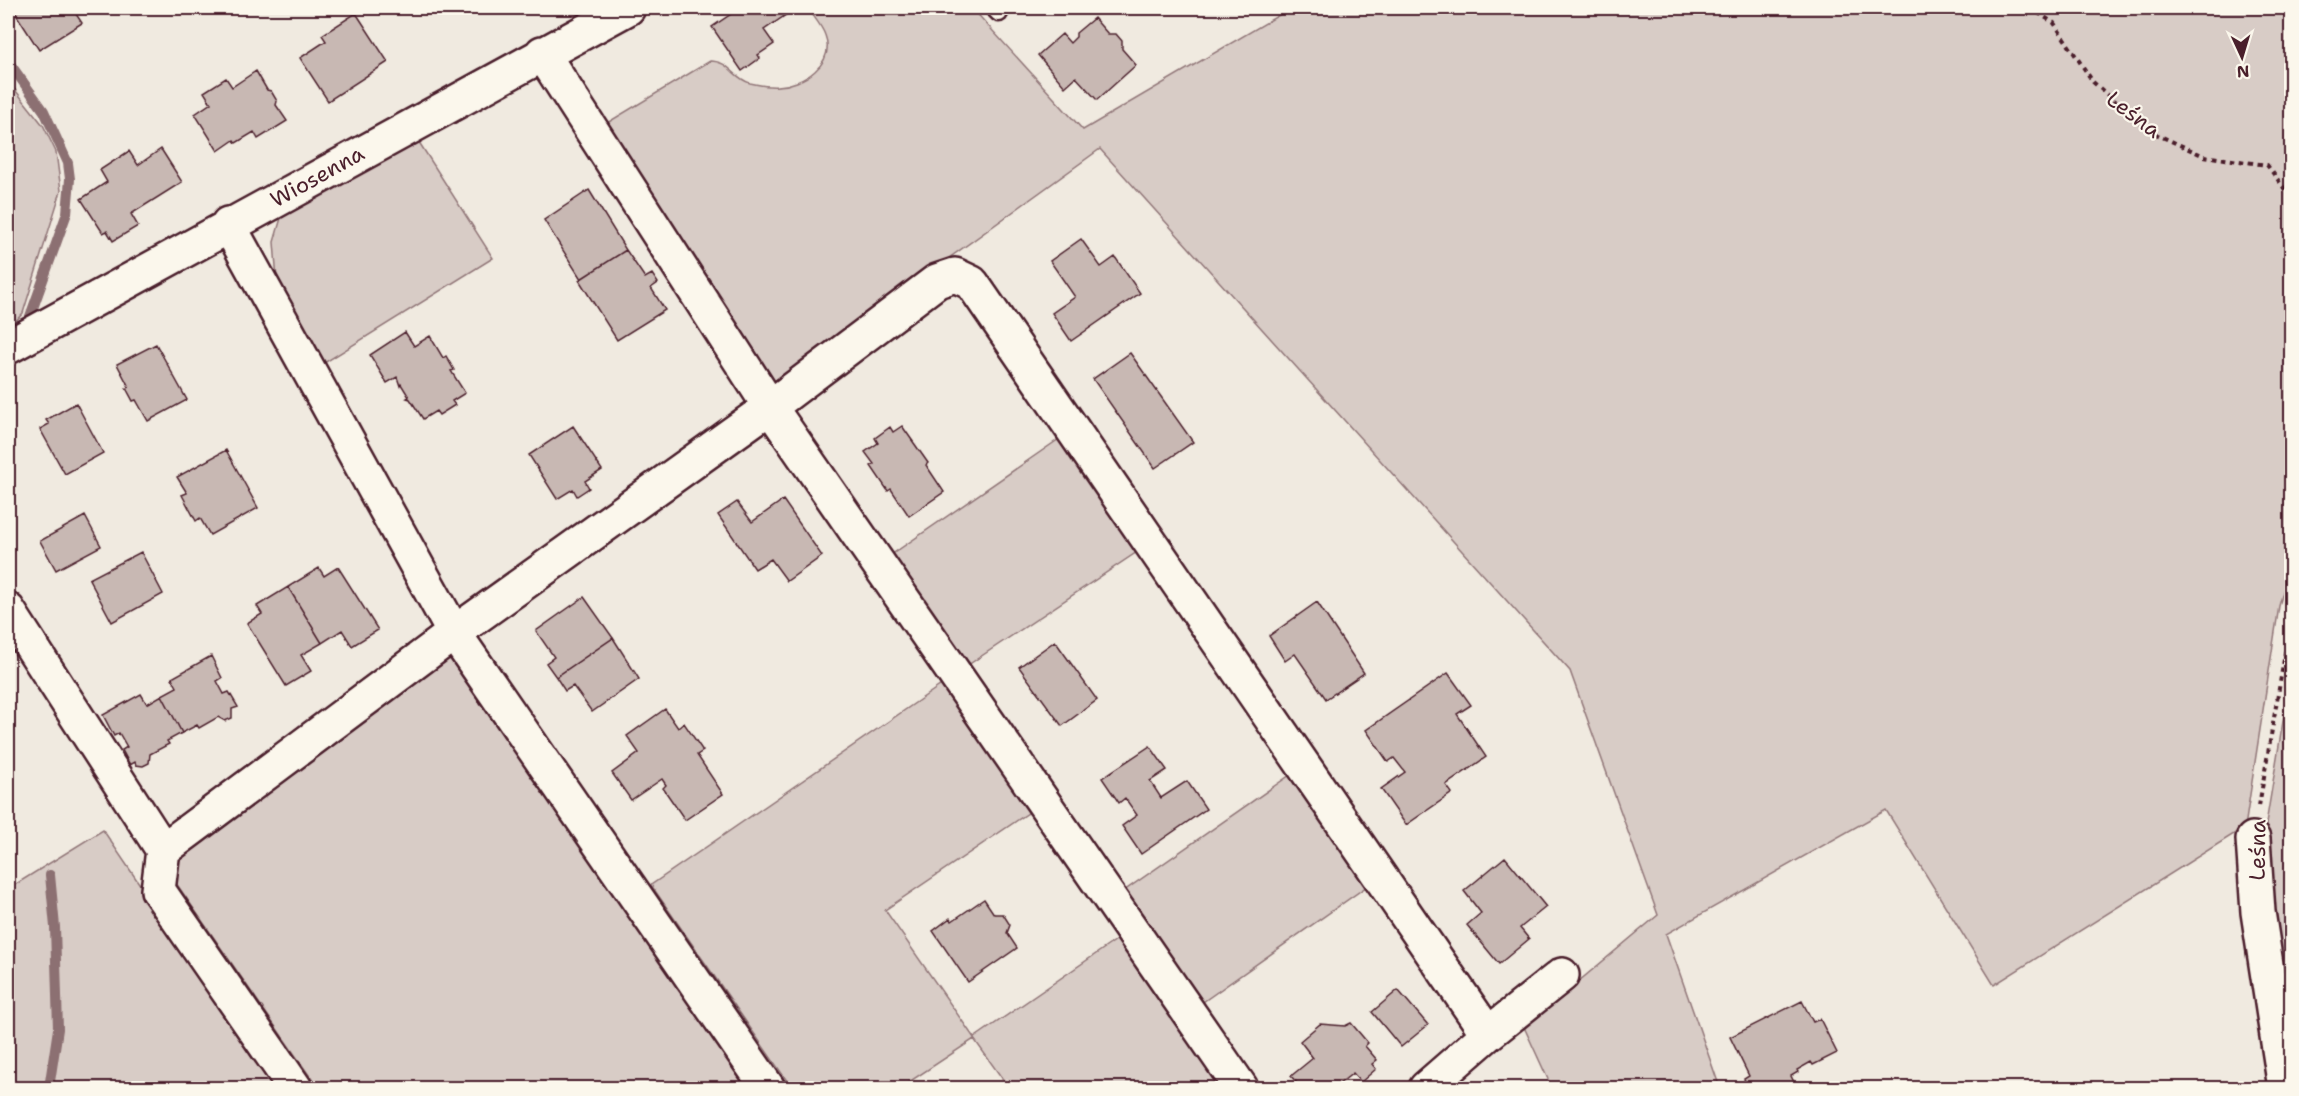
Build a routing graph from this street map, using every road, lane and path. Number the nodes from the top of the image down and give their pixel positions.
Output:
1 (628, 8) edge
2 (2030, 8) edge
3 (542, 53) junction
4 (2292, 199) edge
5 (228, 224) junction
6 (8, 346) edge
7 (770, 407) junction
8 (8, 610) edge
9 (2292, 612) edge
10 (454, 633) junction
11 (2253, 839) joint
12 (163, 850) junction
13 (1562, 975) dead end
14 (1488, 1034) junction
15 (296, 1089) edge
16 (768, 1089) edge
17 (1241, 1089) edge
18 (1426, 1089) edge
19 (2285, 1089) edge

1 - 3 street, Wiosenna
2 - 4 path, Leśna
3 - 5 street, Wiosenna
3 - 7 street
5 - 6 street, Wiosenna
5 - 10 street
7 - 10 street
7 - 14 street
7 - 17 street
8 - 12 street
9 - 11 path, Leśna
10 - 12 street
10 - 16 street
11 - 19 street, Leśna
12 - 15 street
13 - 14 street
14 - 18 street

